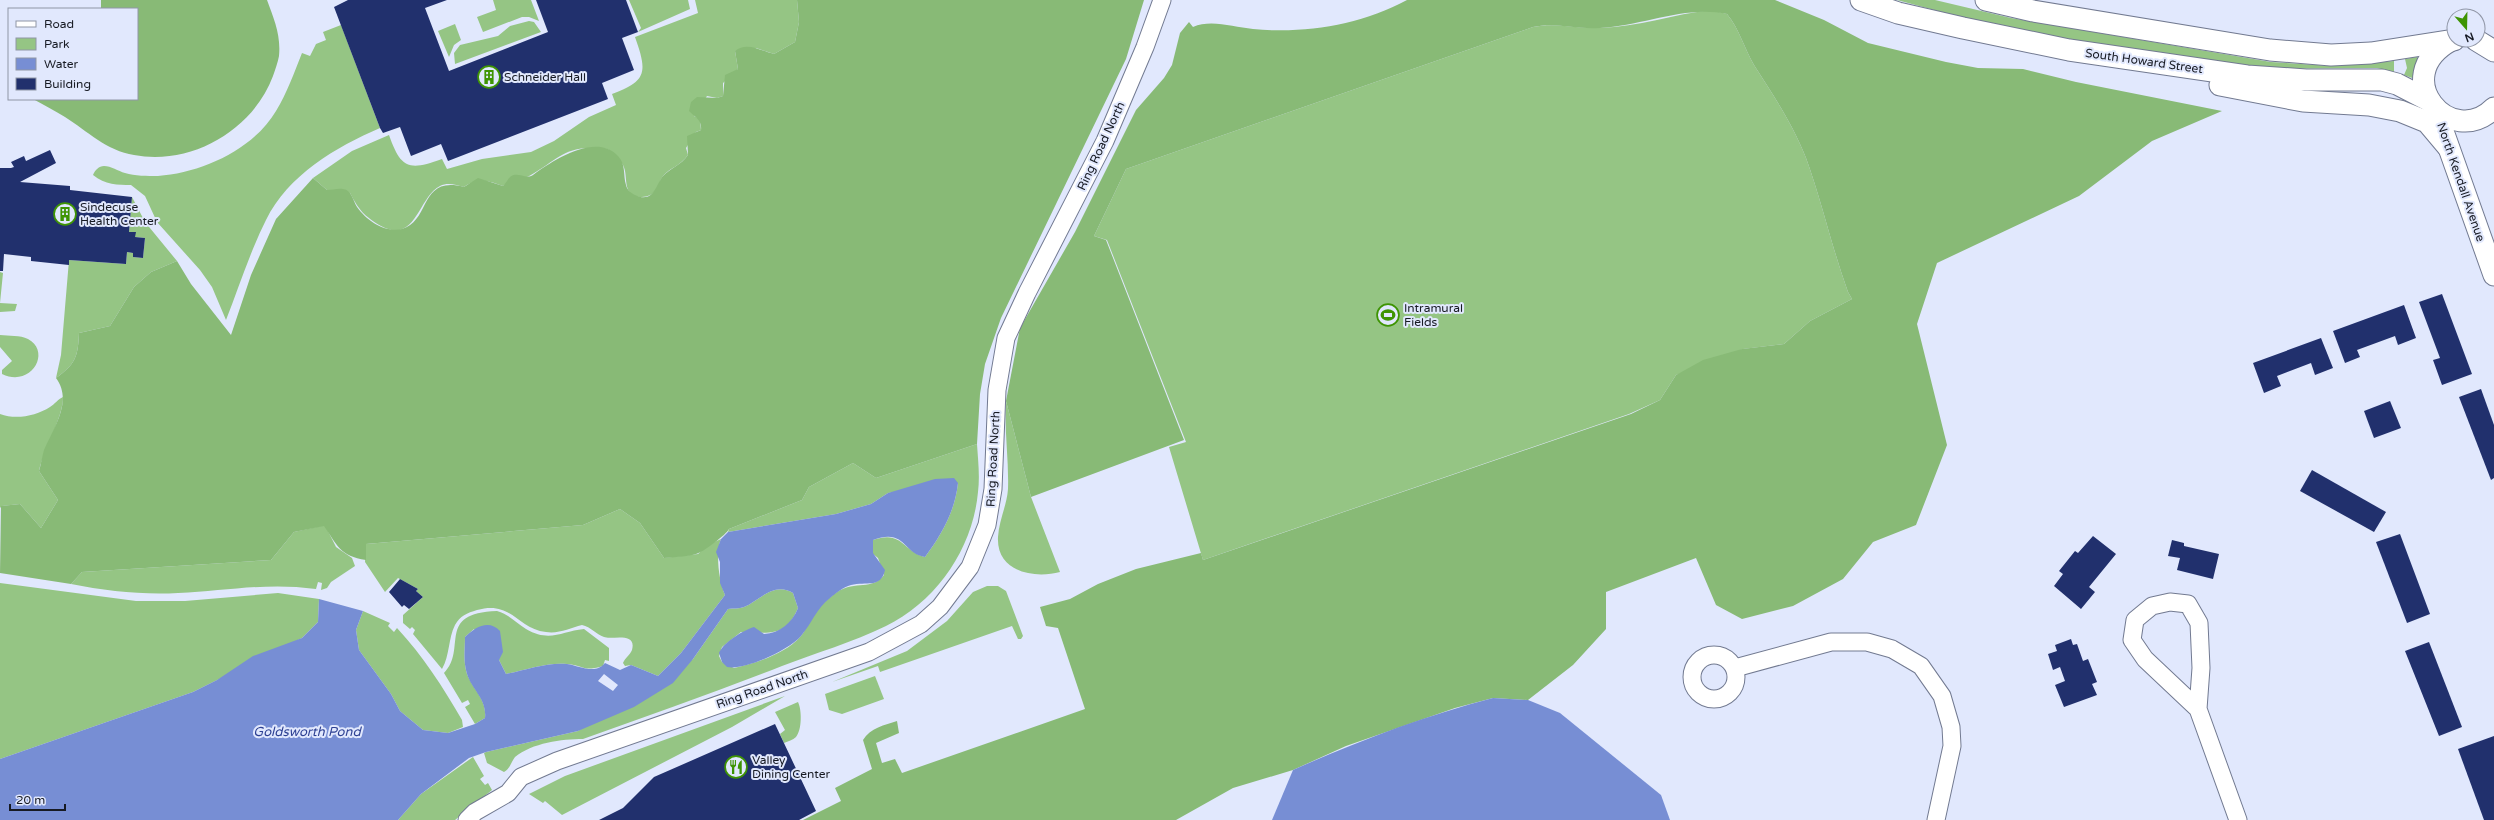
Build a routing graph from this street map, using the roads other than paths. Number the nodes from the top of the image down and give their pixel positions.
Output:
1 (1162, 0) edge
2 (1861, 0) edge
3 (1986, 0) edge
4 (2446, 41) edge
5 (2446, 43) edge
6 (2069, 50) junction
7 (2432, 105) junction
8 (2492, 111) edge
9 (2448, 147) junction
10 (2494, 275) edge
11 (1735, 668) dead end
12 (2198, 709) junction
13 (467, 820) edge
14 (1936, 820) edge
15 (2238, 820) edge

1 - 13 street, Ring Road North
2 - 6 street, South Howard Street
3 - 4 street
5 - 7 street, North Kendall Avenue
6 - 7 street, South Howard Street
6 - 9 street
7 - 8 street, South Howard Street
7 - 9 street, North Kendall Avenue
9 - 10 street, North Kendall Avenue
11 - 14 street
12 - 12 street
12 - 15 street

